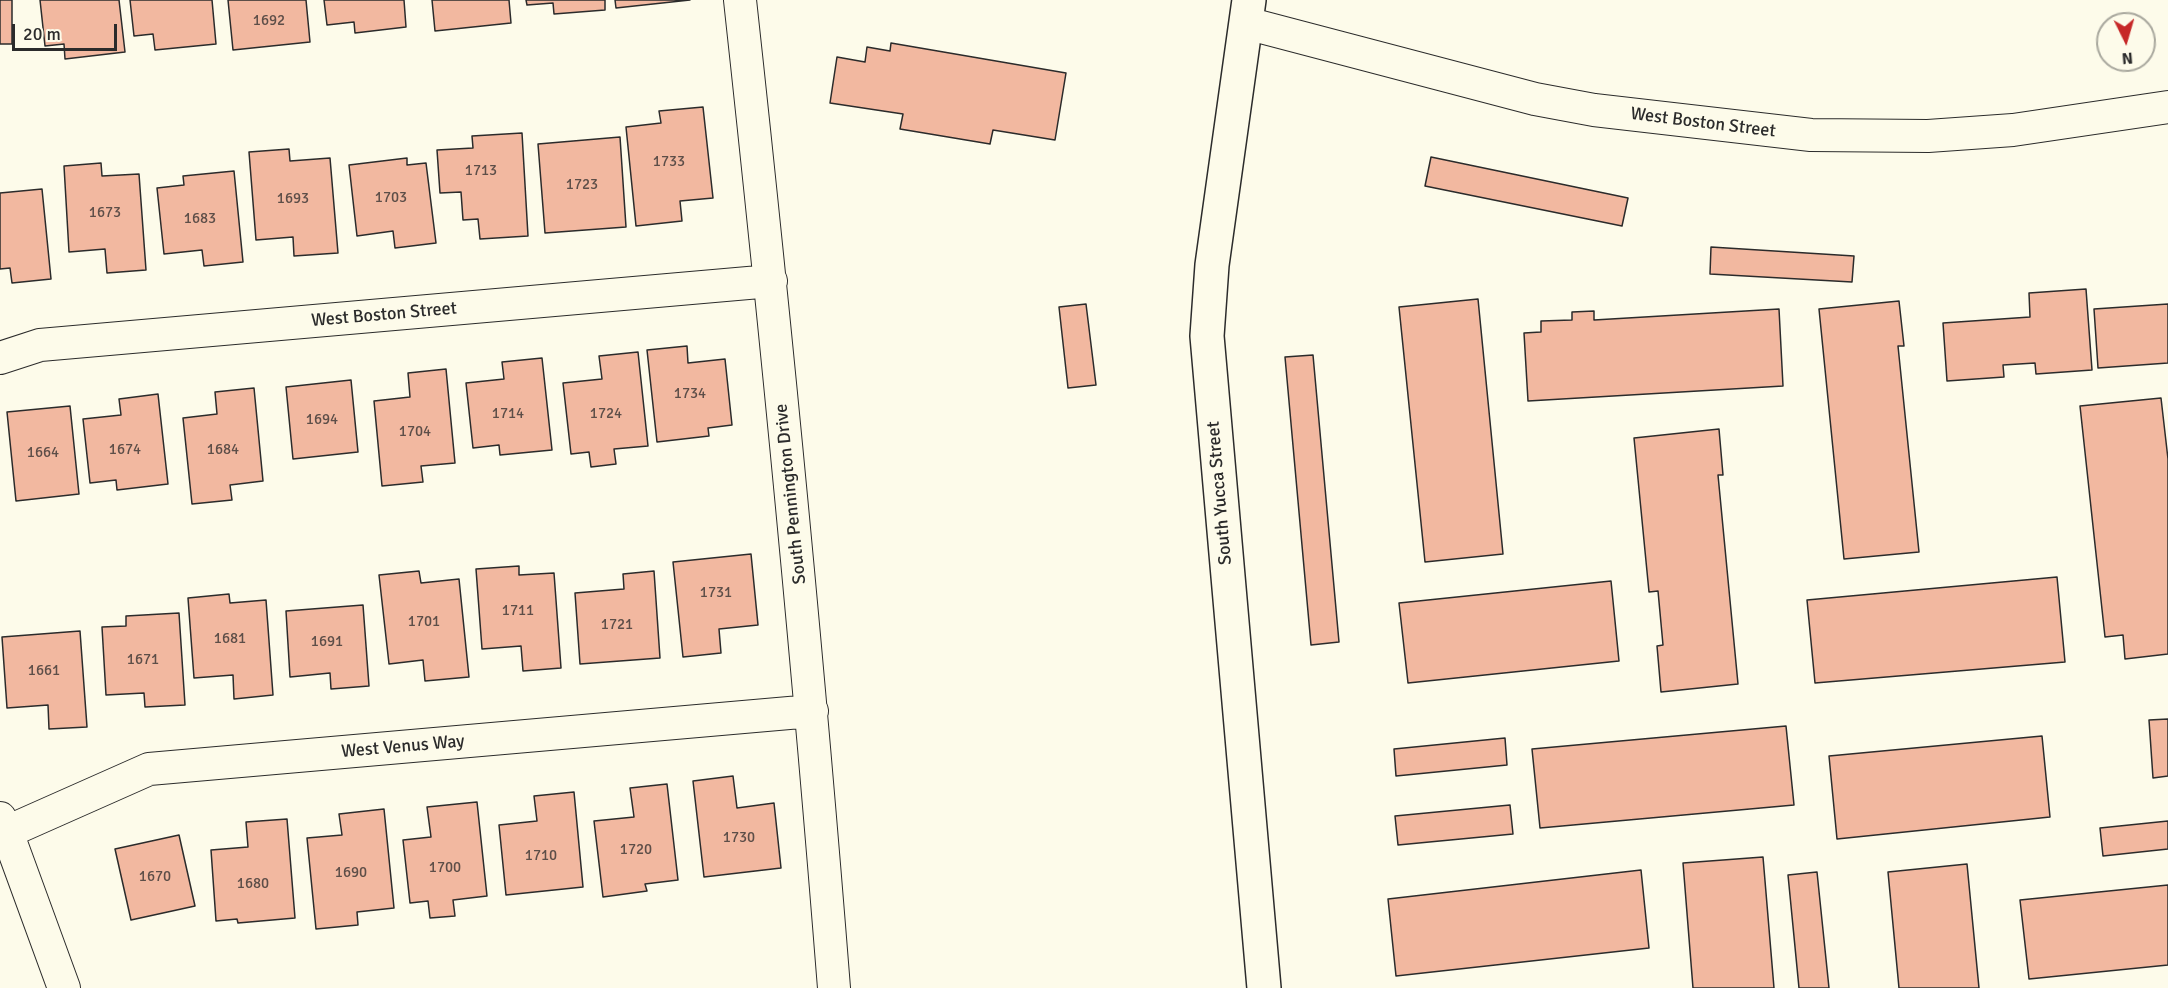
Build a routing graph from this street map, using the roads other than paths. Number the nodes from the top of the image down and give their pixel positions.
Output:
1 (740, 0) edge
2 (1248, 12) edge
3 (2168, 107) edge
4 (771, 281) junction
5 (0, 358) edge
6 (812, 711) junction
7 (3, 825) edge
8 (64, 988) edge
9 (834, 988) edge
10 (1264, 988) edge

1 - 4 street, South Pennington Drive
2 - 3 street, West Boston Street
2 - 10 street, South Yucca Street
4 - 5 street, West Boston Street
4 - 6 street, South Pennington Drive
6 - 7 street, West Venus Way
6 - 9 street, South Pennington Drive
7 - 8 street

